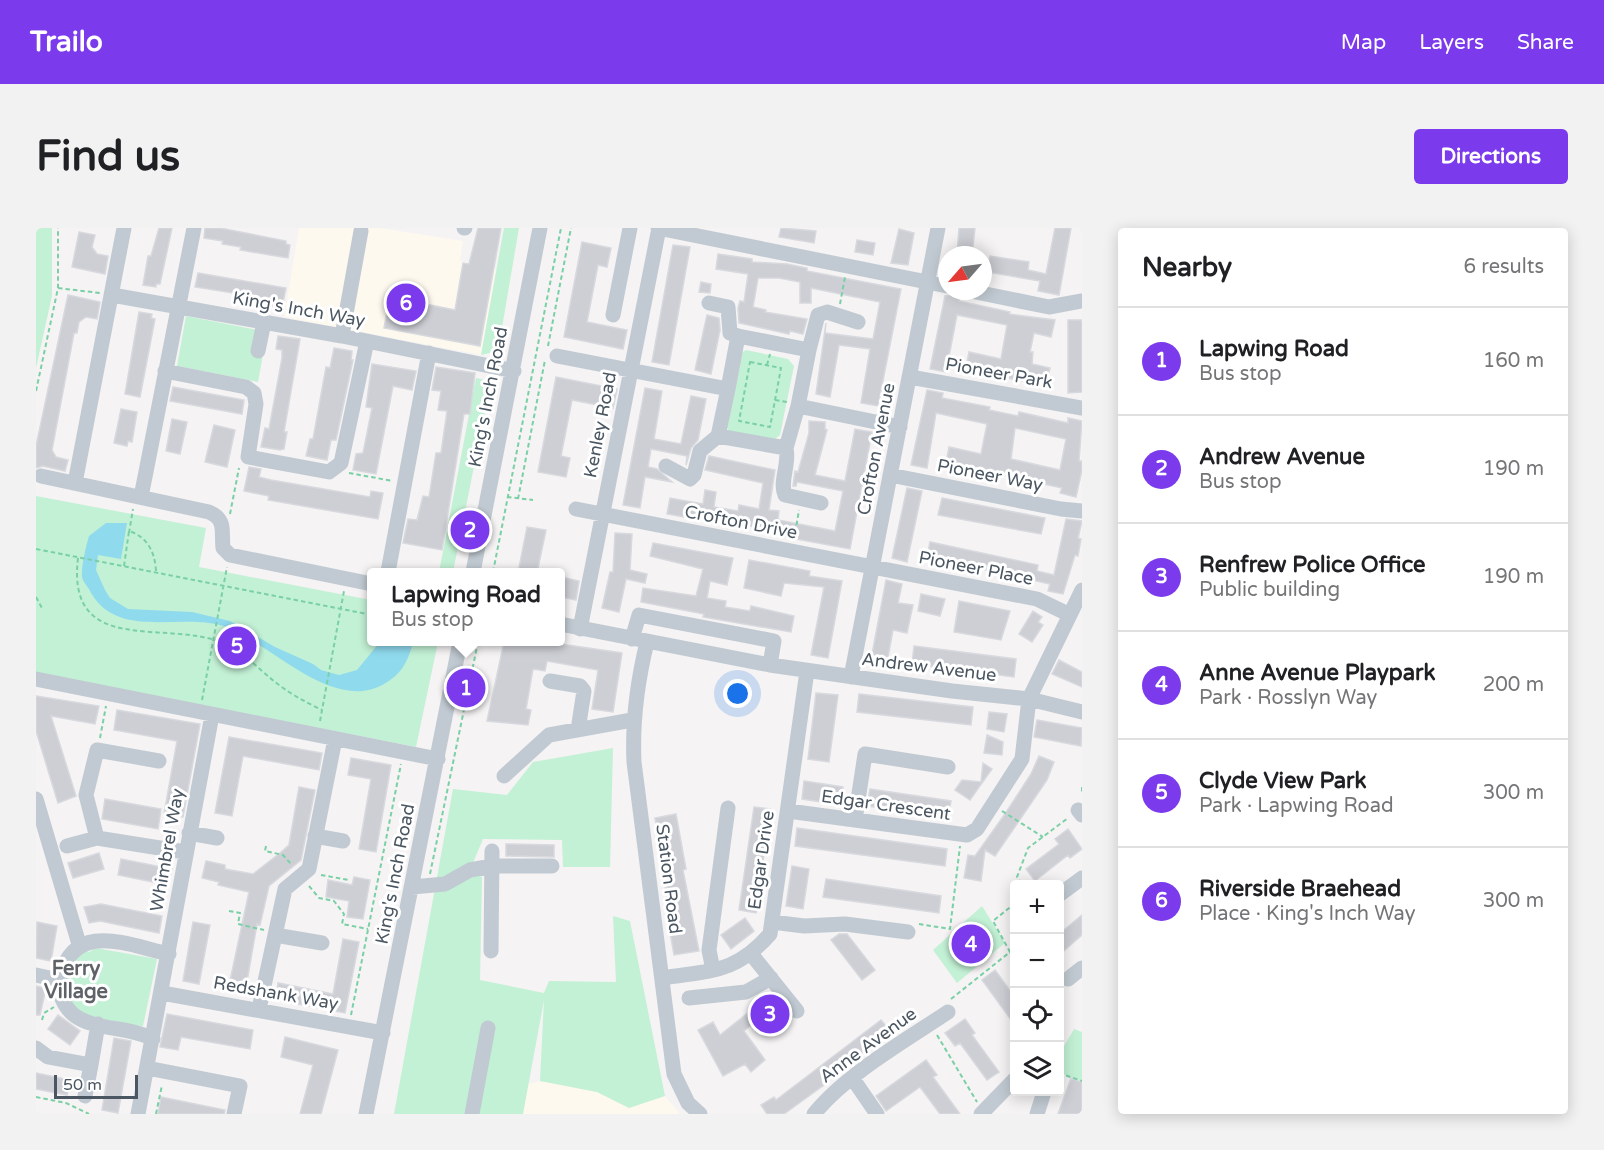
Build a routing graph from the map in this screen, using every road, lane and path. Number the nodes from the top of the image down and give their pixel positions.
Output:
1 (58, 228) edge
2 (124, 228) edge
3 (194, 228) edge
4 (540, 228) edge
5 (561, 228) edge
6 (571, 228) edge
7 (630, 228) edge
8 (659, 228) edge
9 (938, 228) edge
10 (361, 231) dead end
11 (847, 266) junction
12 (928, 282) junction
13 (938, 284) edge
14 (58, 288) junction
15 (112, 295) junction
16 (992, 295) edge
17 (1082, 301) edge
18 (709, 303) dead end
19 (178, 308) junction
20 (613, 315) dead end
21 (838, 316) junction
22 (264, 322) junction
23 (858, 322) dead end
24 (342, 336) junction
25 (738, 336) junction
26 (367, 341) junction
27 (809, 350) junction
28 (258, 351) dead end
29 (429, 353) junction
30 (557, 356) dead end
31 (631, 370) junction
32 (165, 371) junction
33 (514, 371) junction
34 (910, 377) junction
35 (728, 389) junction
36 (36, 390) edge
37 (798, 406) junction
38 (1082, 408) edge
39 (739, 421) joint
40 (900, 427) junction
41 (718, 436) junction
42 (786, 448) junction
43 (248, 457) junction
44 (666, 466) dead end
45 (339, 467) junction
46 (890, 475) junction
47 (41, 476) dead end
48 (75, 483) junction
49 (405, 483) junction
50 (141, 497) junction
51 (507, 497) junction
52 (518, 499) junction
53 (801, 499) junction
54 (533, 500) dead end
55 (821, 503) dead end
56 (576, 509) dead end
57 (1082, 511) edge
58 (603, 514) junction
59 (220, 520) junction
60 (129, 533) junction
61 (36, 549) edge
62 (792, 552) junction
63 (230, 555) junction
64 (78, 557) junction
65 (124, 566) junction
66 (389, 568) edge
67 (475, 568) edge
68 (494, 568) edge
69 (872, 568) junction
70 (156, 572) junction
71 (346, 579) junction
72 (367, 583) edge
73 (224, 586) junction
74 (1082, 590) edge
75 (36, 597) edge
76 (341, 609) junction
77 (43, 610) dead end
78 (367, 614) edge
79 (1070, 615) junction
80 (565, 625) edge
81 (580, 629) junction
82 (213, 639) junction
83 (639, 640) junction
84 (459, 646) edge
85 (477, 646) edge
86 (770, 665) junction
87 (807, 670) junction
88 (851, 677) junction
89 (36, 679) edge
90 (550, 681) dead end
91 (108, 694) junction
92 (1029, 699) junction
93 (322, 710) junction
94 (1082, 712) edge
95 (206, 714) junction
96 (632, 720) junction
97 (578, 730) junction
98 (317, 736) junction
99 (335, 739) junction
100 (97, 750) junction
101 (403, 753) junction
102 (438, 759) junction
103 (159, 761) dead end
104 (948, 767) dead end
105 (504, 776) dead end
106 (1082, 787) edge
107 (1082, 793) edge
108 (36, 799) edge
109 (992, 804) junction
110 (728, 808) dead end
111 (788, 811) junction
112 (1080, 812) edge
113 (855, 820) junction
114 (189, 833) junction
115 (961, 834) junction
116 (315, 836) junction
117 (1043, 837) junction
118 (97, 838) junction
119 (217, 838) dead end
120 (343, 841) dead end
121 (67, 846) dead end
122 (266, 846) dead end
123 (185, 852) junction
124 (492, 859) junction
125 (552, 866) dead end
126 (318, 874) dead end
127 (307, 878) junction
128 (1082, 878) edge
129 (349, 880) dead end
130 (1018, 880) edge
131 (420, 886) junction
132 (1064, 891) edge
133 (1010, 907) edge
134 (229, 910) dead end
135 (772, 922) junction
136 (368, 929) junction
137 (908, 932) joint
138 (275, 934) junction
139 (322, 943) dead end
140 (80, 944) junction
141 (491, 951) dead end
142 (1010, 952) joint
143 (169, 954) junction
144 (752, 955) junction
145 (1082, 968) edge
146 (713, 970) junction
147 (36, 975) edge
148 (662, 978) junction
149 (771, 978) junction
150 (1068, 979) dead end
151 (59, 980) junction
152 (162, 993) junction
153 (689, 998) dead end
154 (59, 1004) dead end
155 (259, 1009) junction
156 (797, 1011) dead end
157 (948, 1012) joint
158 (42, 1020) dead end
159 (98, 1024) junction
160 (930, 1024) junction
161 (349, 1026) junction
162 (488, 1028) dead end
163 (383, 1033) junction
164 (153, 1039) junction
165 (36, 1048) edge
166 (91, 1065) junction
167 (146, 1074) junction
168 (1064, 1075) edge
169 (853, 1079) junction
170 (1082, 1082) edge
171 (1010, 1084) edge
172 (85, 1096) dead end
173 (1043, 1096) edge
174 (36, 1097) edge
175 (982, 1113) edge
176 (89, 1114) edge
177 (138, 1114) edge
178 (156, 1114) edge
179 (234, 1114) edge
180 (366, 1114) edge
181 (472, 1114) edge
182 (700, 1114) edge
183 (814, 1114) edge
184 (877, 1114) edge
185 (1037, 1114) edge

1 - 14 path
2 - 15 street
3 - 19 street
4 - 33 street, King's Inch Road
5 - 51 path
6 - 52 path
7 - 20 street
8 - 11 street
8 - 31 street, Kenley Road
9 - 12 street, Crofton Avenue
10 - 24 street
11 - 12 street
11 - 21 path
12 - 13 street
12 - 34 street, Crofton Avenue
14 - 15 path
14 - 36 path
15 - 19 street, King's Inch Way
15 - 48 street
16 - 17 street
18 - 25 street
19 - 22 street, King's Inch Way
19 - 32 street
21 - 23 street
21 - 27 street
22 - 24 street, King's Inch Way
22 - 28 street
24 - 26 street, King's Inch Way
25 - 27 street
25 - 35 street
26 - 29 street, King's Inch Way
26 - 45 street
27 - 37 street
29 - 33 street, King's Inch Way
29 - 49 street
30 - 31 street
31 - 35 street
31 - 58 street, Kenley Road
32 - 43 street
32 - 50 street
33 - 67 street, King's Inch Road
34 - 38 street, Pioneer Park
34 - 40 street, Crofton Avenue
35 - 41 street
37 - 40 street
37 - 42 street
39 - 39 path
40 - 46 street, Crofton Avenue
41 - 42 street
41 - 44 street
42 - 53 street
43 - 45 street
43 - 59 path
45 - 49 path
46 - 57 street, Pioneer Way
46 - 69 street, Crofton Avenue
47 - 48 street
48 - 50 street
49 - 66 street
50 - 59 street
50 - 60 path
51 - 52 path
51 - 68 path
52 - 54 path
53 - 55 street
53 - 62 path
56 - 58 street, Crofton Drive
58 - 62 street, Crofton Drive
58 - 81 street, Kenley Road
59 - 63 street
60 - 65 path
60 - 70 path
61 - 64 path
62 - 69 street, Crofton Drive
63 - 71 street
63 - 73 path
64 - 65 path
64 - 82 path
65 - 70 path
69 - 79 street, Pioneer Place
69 - 88 street, Crofton Avenue
70 - 73 path
71 - 72 street
71 - 76 path
73 - 76 path
73 - 82 path
74 - 79 street, Edgar Crescent
75 - 77 path
76 - 78 path
76 - 93 path
79 - 92 street, Edgar Crescent
80 - 81 street, Andrew Avenue
81 - 83 street, Andrew Avenue
82 - 93 path
82 - 95 path
83 - 86 street, Andrew Avenue
83 - 86 street
83 - 96 street, Station Road
84 - 102 street, King's Inch Road
85 - 131 path
86 - 87 street, Andrew Avenue
87 - 88 street, Andrew Avenue
87 - 111 street, Edgar Drive
88 - 92 street, Andrew Avenue
89 - 91 street
90 - 97 street
91 - 95 street
91 - 100 path
92 - 94 street, Andrew Avenue
92 - 109 street, Edgar Crescent
93 - 98 path
95 - 98 street
95 - 114 street, Whimbrel Way
96 - 97 street
96 - 148 street, Station Road
97 - 105 street
98 - 99 street
99 - 101 street
99 - 116 street
100 - 103 street
100 - 118 street
101 - 102 street
101 - 136 path
102 - 131 street, King's Inch Road
104 - 113 street
106 - 107 path
108 - 140 street
109 - 115 street, Edgar Crescent
109 - 117 path
110 - 146 street
111 - 113 street, Edgar Crescent
111 - 135 street, Edgar Drive
112 - 117 path
113 - 115 street, Edgar Crescent
114 - 119 street
114 - 123 street, Whimbrel Way
115 - 137 path
116 - 120 street
116 - 127 street
117 - 130 path
118 - 121 street
118 - 123 street
122 - 127 path
123 - 143 street, Whimbrel Way
124 - 125 street
124 - 131 street
124 - 141 street
126 - 129 path
127 - 136 path
127 - 138 street
128 - 132 street
131 - 163 street, King's Inch Road
133 - 142 path
134 - 138 path
135 - 137 street
135 - 144 street, Edgar Drive
136 - 161 path
138 - 139 street
138 - 155 street
140 - 143 street
140 - 151 street
142 - 157 path
143 - 152 street, Whimbrel Way
144 - 146 street, Edgar Drive
144 - 149 street
145 - 150 street
146 - 148 street, Edgar Drive
147 - 151 street
148 - 182 street, Station Road
149 - 153 street
149 - 156 street
151 - 159 street
152 - 155 street, Redshank Way
152 - 164 street, Whimbrel Way
154 - 158 path
155 - 161 street, Redshank Way
157 - 160 street, Anne Avenue
159 - 164 street
159 - 166 street
160 - 169 street, Anne Avenue
160 - 175 path
161 - 163 street, Redshank Way
162 - 181 street
163 - 180 street, King's Inch Road
164 - 167 street, Whimbrel Way
165 - 166 street
166 - 172 street
167 - 177 street, Whimbrel Way
167 - 178 path
167 - 179 street
168 - 170 path
169 - 183 street, Anne Avenue
169 - 184 street
171 - 175 street
173 - 185 street
174 - 176 path

